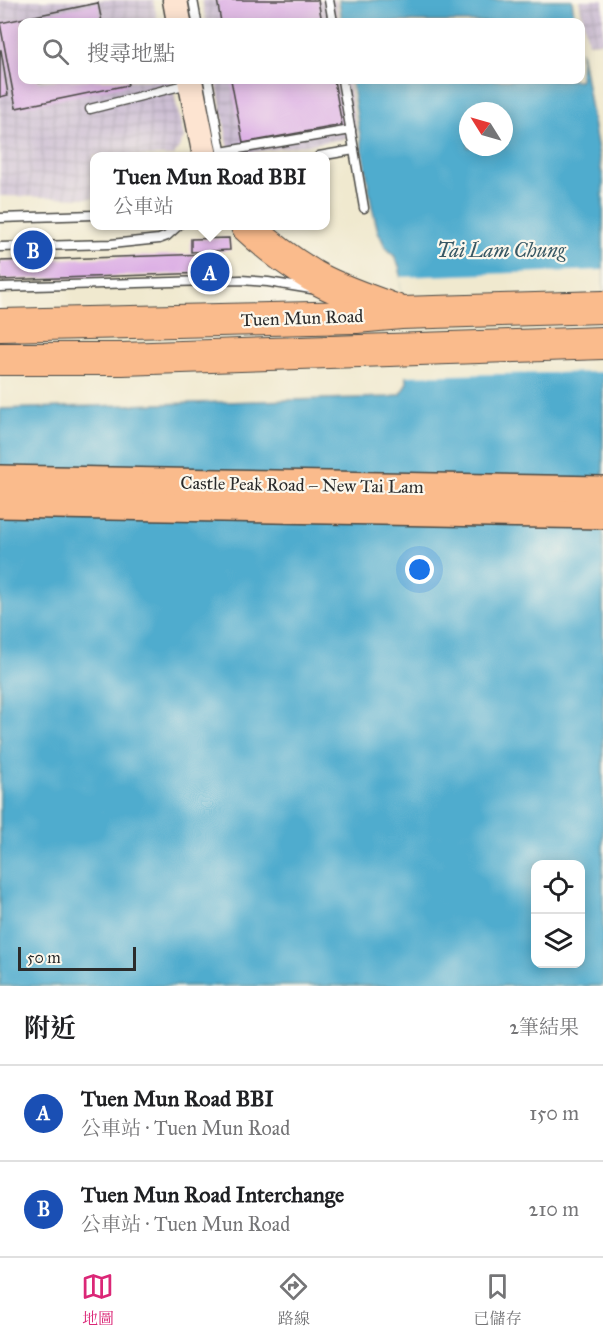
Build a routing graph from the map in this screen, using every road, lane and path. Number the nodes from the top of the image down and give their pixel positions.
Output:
1 (175, 0) edge
2 (193, 0) edge
3 (329, 0) edge
4 (178, 18) edge
5 (196, 18) edge
6 (332, 18) edge
7 (185, 84) edge
8 (197, 84) edge
9 (343, 84) edge
10 (90, 109) dead end
11 (351, 130) junction
12 (354, 150) junction
13 (215, 152) edge
14 (232, 152) edge
15 (330, 154) edge
16 (364, 208) dead end
17 (90, 215) edge
18 (0, 218) edge
19 (173, 230) edge
20 (252, 230) edge
21 (0, 247) edge
22 (0, 287) edge
23 (317, 291) dead end
24 (328, 293) dead end
25 (387, 307) junction
26 (603, 307) edge
27 (0, 326) edge
28 (603, 344) edge
29 (0, 359) edge
30 (0, 479) edge
31 (603, 490) edge
32 (0, 504) edge
33 (603, 514) edge

1 - 4 main road
2 - 5 lane
3 - 6 lane
7 - 10 lane
8 - 13 main road
9 - 11 lane
11 - 12 lane
11 - 14 lane
12 - 15 lane
12 - 16 lane
17 - 18 lane
19 - 21 lane
20 - 25 highway
22 - 23 lane
24 - 25 lane
25 - 26 highway, Tuen Mun Road
25 - 27 highway, Tuen Mun Road
28 - 29 highway, Tuen Mun Road
30 - 31 main road, Castle Peak Road – New Tai Lam
32 - 33 main road, Castle Peak Road – New Tai Lam

